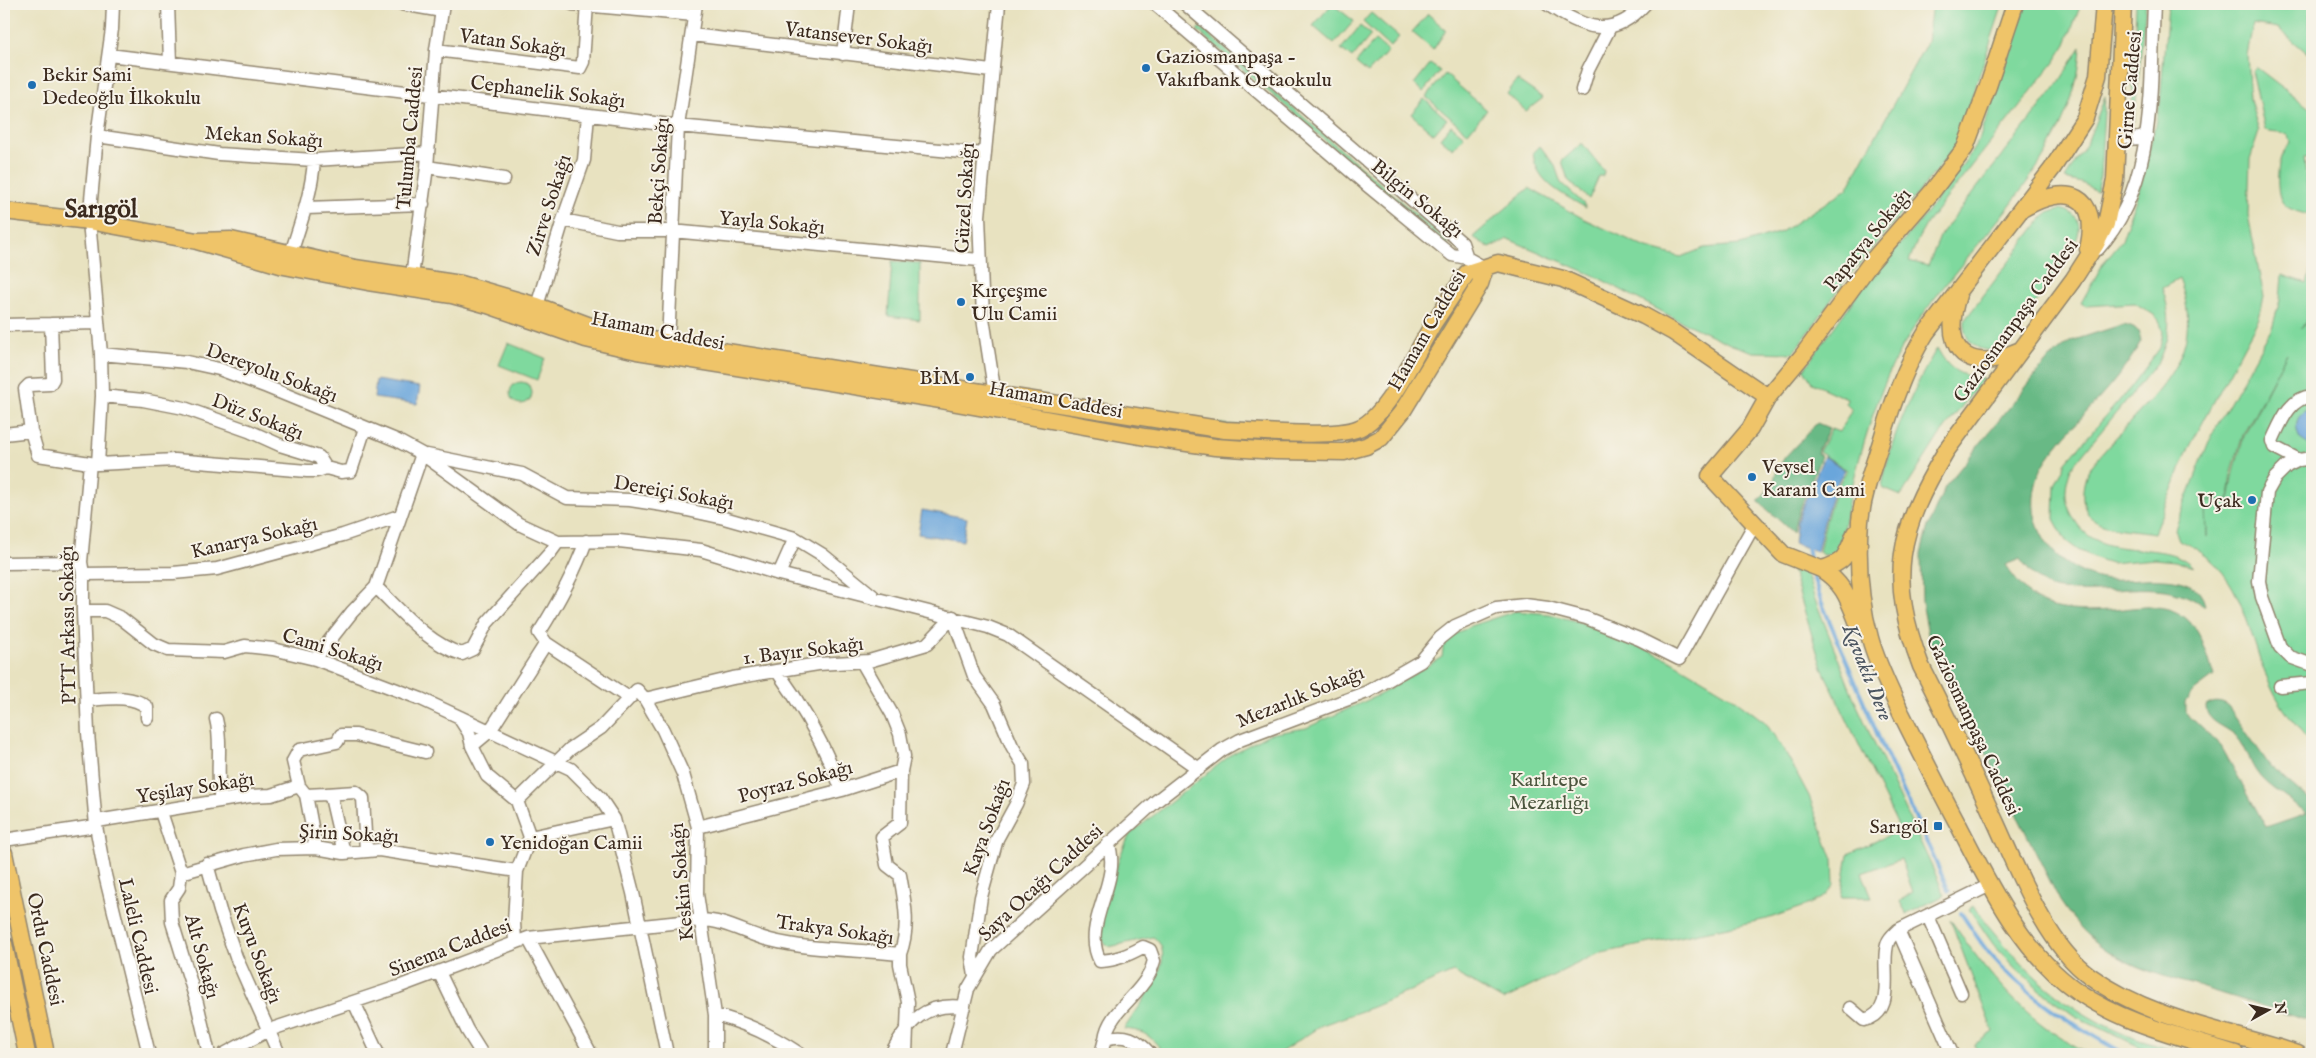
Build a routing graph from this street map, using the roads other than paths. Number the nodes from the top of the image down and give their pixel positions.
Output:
1 (113, 4) edge
2 (168, 4) edge
3 (402, 4) edge
4 (572, 4) edge
5 (849, 4) edge
6 (999, 4) edge
7 (1156, 4) edge
8 (1185, 4) edge
9 (1547, 4) edge
10 (1644, 4) edge
11 (2015, 4) edge
12 (2104, 4) edge
13 (2124, 4) edge
14 (2154, 4) edge
15 (587, 5) edge
16 (443, 7) edge
17 (695, 10) edge
18 (1198, 15) junction
19 (1610, 27) junction
20 (1186, 29) junction
21 (692, 35) junction
22 (436, 50) junction
23 (844, 54) junction
24 (109, 55) junction
25 (170, 62) junction
26 (991, 71) junction
27 (1582, 90) dead end
28 (432, 96) junction
29 (588, 115) junction
30 (678, 126) junction
31 (2117, 133) junction
32 (2146, 135) junction
33 (97, 136) junction
34 (428, 153) junction
35 (984, 154) junction
36 (314, 160) junction
37 (427, 167) junction
38 (504, 178) dead end
39 (423, 204) junction
40 (306, 208) junction
41 (2019, 210) junction
42 (4, 211) edge
43 (563, 220) junction
44 (89, 221) junction
45 (672, 231) junction
46 (197, 240) junction
47 (291, 253) junction
48 (1467, 258) junction
49 (979, 260) junction
50 (1485, 268) junction
51 (2073, 280) junction
52 (411, 282) junction
53 (1960, 288) junction
54 (536, 306) junction
55 (98, 323) junction
56 (52, 324) junction
57 (4, 325) edge
58 (666, 349) junction
59 (2018, 351) junction
60 (101, 354) junction
61 (102, 396) junction
62 (2312, 396) edge
63 (1768, 398) junction
64 (1035, 400) junction
65 (994, 402) junction
66 (1034, 417) junction
67 (365, 428) junction
68 (31, 431) junction
69 (4, 434) edge
70 (422, 454) junction
71 (2312, 458) edge
72 (2299, 460) junction
73 (94, 463) junction
74 (326, 468) junction
75 (399, 516) junction
76 (1860, 519) junction
77 (1754, 525) junction
78 (795, 538) junction
79 (586, 541) junction
80 (558, 542) junction
81 (4, 563) edge
82 (82, 568) junction
83 (1821, 569) junction
84 (779, 574) junction
85 (376, 587) junction
86 (876, 598) junction
87 (83, 611) junction
88 (953, 617) junction
89 (546, 643) junction
90 (315, 659) junction
91 (862, 662) junction
92 (2312, 665) edge
93 (1880, 667) junction
94 (777, 671) junction
95 (2312, 683) edge
96 (2280, 686) dead end
97 (637, 696) junction
98 (87, 700) junction
99 (458, 716) junction
100 (147, 718) dead end
101 (216, 719) dead end
102 (490, 731) junction
103 (472, 746) junction
104 (425, 752) dead end
105 (556, 761) junction
106 (1199, 768) junction
107 (901, 771) junction
108 (302, 790) junction
109 (842, 790) junction
110 (326, 794) junction
111 (220, 800) junction
112 (517, 801) junction
113 (161, 812) junction
114 (614, 819) junction
115 (96, 824) junction
116 (698, 827) junction
117 (530, 837) junction
118 (4, 840) edge
119 (1108, 843) junction
120 (316, 848) junction
121 (366, 851) junction
122 (4, 852) edge
123 (344, 853) junction
124 (207, 864) junction
125 (517, 871) junction
126 (180, 872) junction
127 (1990, 885) junction
128 (1928, 916) junction
129 (700, 920) junction
130 (638, 926) junction
131 (1898, 930) junction
132 (528, 938) junction
133 (514, 943) junction
134 (4, 944) edge
135 (900, 954) junction
136 (439, 972) junction
137 (975, 976) junction
138 (1961, 993) dead end
139 (354, 1002) junction
140 (964, 1008) junction
141 (1850, 1008) dead end
142 (715, 1015) junction
143 (907, 1029) junction
144 (269, 1030) junction
145 (1105, 1039) junction
146 (27, 1054) edge
147 (46, 1054) edge
148 (149, 1054) edge
149 (209, 1054) edge
150 (224, 1054) edge
151 (279, 1054) edge
152 (378, 1054) edge
153 (482, 1054) edge
154 (591, 1054) edge
155 (668, 1054) edge
156 (715, 1054) edge
157 (800, 1054) edge
158 (891, 1054) edge
159 (906, 1054) edge
160 (952, 1054) edge
161 (1101, 1054) edge
162 (1150, 1054) edge
163 (1952, 1054) edge
164 (2236, 1054) edge
165 (2298, 1054) edge

1 - 24 street
2 - 25 street
3 - 16 street
4 - 15 street
5 - 23 street
6 - 26 street, Güzel Sokağı
7 - 20 street, Bilgin Sokağı
8 - 18 street
9 - 19 street
10 - 19 street
11 - 63 main road, Papatya Sokağı
12 - 41 main road
13 - 31 main road, Gaziosmanpaşa Caddesi
14 - 32 street, Girne Caddesi
15 - 17 street
15 - 22 street, Vatan Sokağı
16 - 22 street, Tulumba Caddesi
17 - 21 street, Bekçi Sokağı
18 - 20 street
18 - 48 street
19 - 27 street
20 - 48 street, Bilgin Sokağı
21 - 23 street, Vatansever Sokağı
21 - 30 street, Bekçi Sokağı
22 - 28 street, Tulumba Caddesi
23 - 26 street, Vatansever Sokağı
24 - 25 street, Cephanelik Sokağı
24 - 33 street
25 - 28 street, Cephanelik Sokağı
26 - 35 street, Güzel Sokağı
28 - 29 street, Cephanelik Sokağı
28 - 34 street, Tulumba Caddesi
29 - 30 street, Cephanelik Sokağı
29 - 43 street, Zirve Sokağı
30 - 35 street, Cephanelik Sokağı
30 - 45 street, Bekçi Sokağı
31 - 32 street
31 - 51 main road, Gaziosmanpaşa Caddesi
32 - 51 street, Girne Caddesi
33 - 36 street, Mekan Sokağı
33 - 44 street
34 - 36 street, Mekan Sokağı
34 - 37 street, Tulumba Caddesi
35 - 49 street, Güzel Sokağı
36 - 40 street
37 - 38 street
37 - 39 street, Tulumba Caddesi
39 - 40 street
39 - 52 street, Tulumba Caddesi
40 - 47 street
41 - 51 main road
41 - 53 main road
42 - 44 main road, Hamam Caddesi
43 - 45 street, Yayla Sokağı
43 - 54 street, Zirve Sokağı
44 - 46 main road, Hamam Caddesi
44 - 55 street, PTT Arkası Sokağı
45 - 49 street, Yayla Sokağı
45 - 58 street, Bekçi Sokağı
46 - 47 main road, Hamam Caddesi
46 - 52 main road, Hamam Caddesi
47 - 52 main road, Hamam Caddesi
48 - 50 street, Bilgin Sokağı
49 - 65 street, Güzel Sokağı
50 - 63 main road
50 - 64 main road, Hamam Caddesi
50 - 66 main road, Hamam Caddesi
51 - 59 main road, Gaziosmanpaşa Caddesi
52 - 54 main road, Hamam Caddesi
52 - 58 main road, Hamam Caddesi
53 - 59 main road
53 - 76 main road
54 - 58 main road, Hamam Caddesi
55 - 56 street
55 - 60 street, PTT Arkası Sokağı
56 - 57 street
56 - 68 street
58 - 65 main road, Hamam Caddesi
59 - 165 main road, Gaziosmanpaşa Caddesi
60 - 61 street, PTT Arkası Sokağı
60 - 67 street, Dereyolu Sokağı
61 - 73 street, PTT Arkası Sokağı
61 - 74 street, Düz Sokağı
62 - 72 street
63 - 77 main road, Papatya Sokağı
64 - 65 main road, Hamam Caddesi
64 - 66 main road
65 - 66 main road, Hamam Caddesi
67 - 70 street, Dereyolu Sokağı
67 - 74 street
68 - 69 street
68 - 73 street
70 - 75 street
70 - 78 street, Dereiçi Sokağı
70 - 80 street
71 - 72 street
72 - 92 street
73 - 74 street
73 - 82 street, PTT Arkası Sokağı
75 - 82 street, Kanarya Sokağı
75 - 85 street
76 - 83 main road
76 - 93 main road
77 - 83 main road
77 - 106 street, Mezarlık Sokağı
78 - 84 street
78 - 86 street, Dereiçi Sokağı
79 - 80 street
79 - 84 street
79 - 89 street
80 - 85 street
81 - 82 street, Kanarya Sokağı
82 - 87 street, PTT Arkası Sokağı
83 - 93 main road
84 - 86 street
85 - 90 street
86 - 88 street
87 - 90 street, Cami Sokağı
87 - 98 street, PTT Arkası Sokağı
88 - 91 street, 1. Bayır Sokağı
88 - 106 street
88 - 137 street, Kaya Sokağı
89 - 97 street
89 - 102 street
90 - 99 street, Cami Sokağı
91 - 94 street, 1. Bayır Sokağı
91 - 107 street
93 - 127 main road
94 - 97 street, 1. Bayır Sokağı
94 - 109 street
95 - 96 street
97 - 105 street
97 - 116 street, Keskin Sokağı
98 - 100 street
98 - 115 street, PTT Arkası Sokağı
99 - 102 street, Cami Sokağı
99 - 103 street
101 - 111 street
102 - 103 street
102 - 105 street, Cami Sokağı
103 - 112 street
104 - 108 street
105 - 112 street
105 - 114 street, Cami Sokağı
106 - 119 street, Saya Ocağı Caddesi
107 - 109 street, Poyraz Sokağı
107 - 135 street
108 - 110 street, Yeşilay Sokağı
108 - 111 street, Yeşilay Sokağı
108 - 120 street
109 - 116 street, Poyraz Sokağı
110 - 121 street, Yeşilay Sokağı
110 - 123 street
111 - 113 street, Yeşilay Sokağı
112 - 117 street
113 - 115 street, Yeşilay Sokağı
113 - 126 street
114 - 117 street
114 - 130 street, Cami Sokağı
115 - 118 street, Yeşilay Sokağı
115 - 148 street, Laleli Caddesi
116 - 129 street, Keskin Sokağı
117 - 125 street
119 - 137 street, Saya Ocağı Caddesi
119 - 145 street
120 - 123 street, Şirin Sokağı
120 - 124 street, Şirin Sokağı
121 - 123 street, Şirin Sokağı
121 - 125 street, Şirin Sokağı
122 - 147 main road, Ordu Caddesi
124 - 126 street, Şirin Sokağı
124 - 144 street, Kuyu Sokağı
125 - 133 street
126 - 149 street, Alt Sokağı
127 - 128 street
127 - 164 main road
128 - 131 street
128 - 138 street
129 - 130 street, Sinema Caddesi
129 - 135 street, Trakya Sokağı
129 - 142 street, Keskin Sokağı
130 - 132 street, Sinema Caddesi
130 - 155 street, Cami Sokağı
131 - 141 street
131 - 163 street
132 - 133 street, Sinema Caddesi
132 - 154 street
133 - 136 street, Sinema Caddesi
134 - 146 main road, Ordu Caddesi
135 - 143 street, Trakya Sokağı
136 - 139 street, Sinema Caddesi
136 - 153 street
137 - 140 street, Saya Ocağı Caddesi
139 - 144 street, Sinema Caddesi
139 - 152 street
140 - 143 street
140 - 160 street, Saya Ocağı Caddesi
142 - 156 street, Keskin Sokağı
142 - 157 street
143 - 158 street
143 - 159 street, Trakya Sokağı
144 - 150 street, Sinema Caddesi
144 - 151 street, Kuyu Sokağı
145 - 161 street
145 - 162 street

